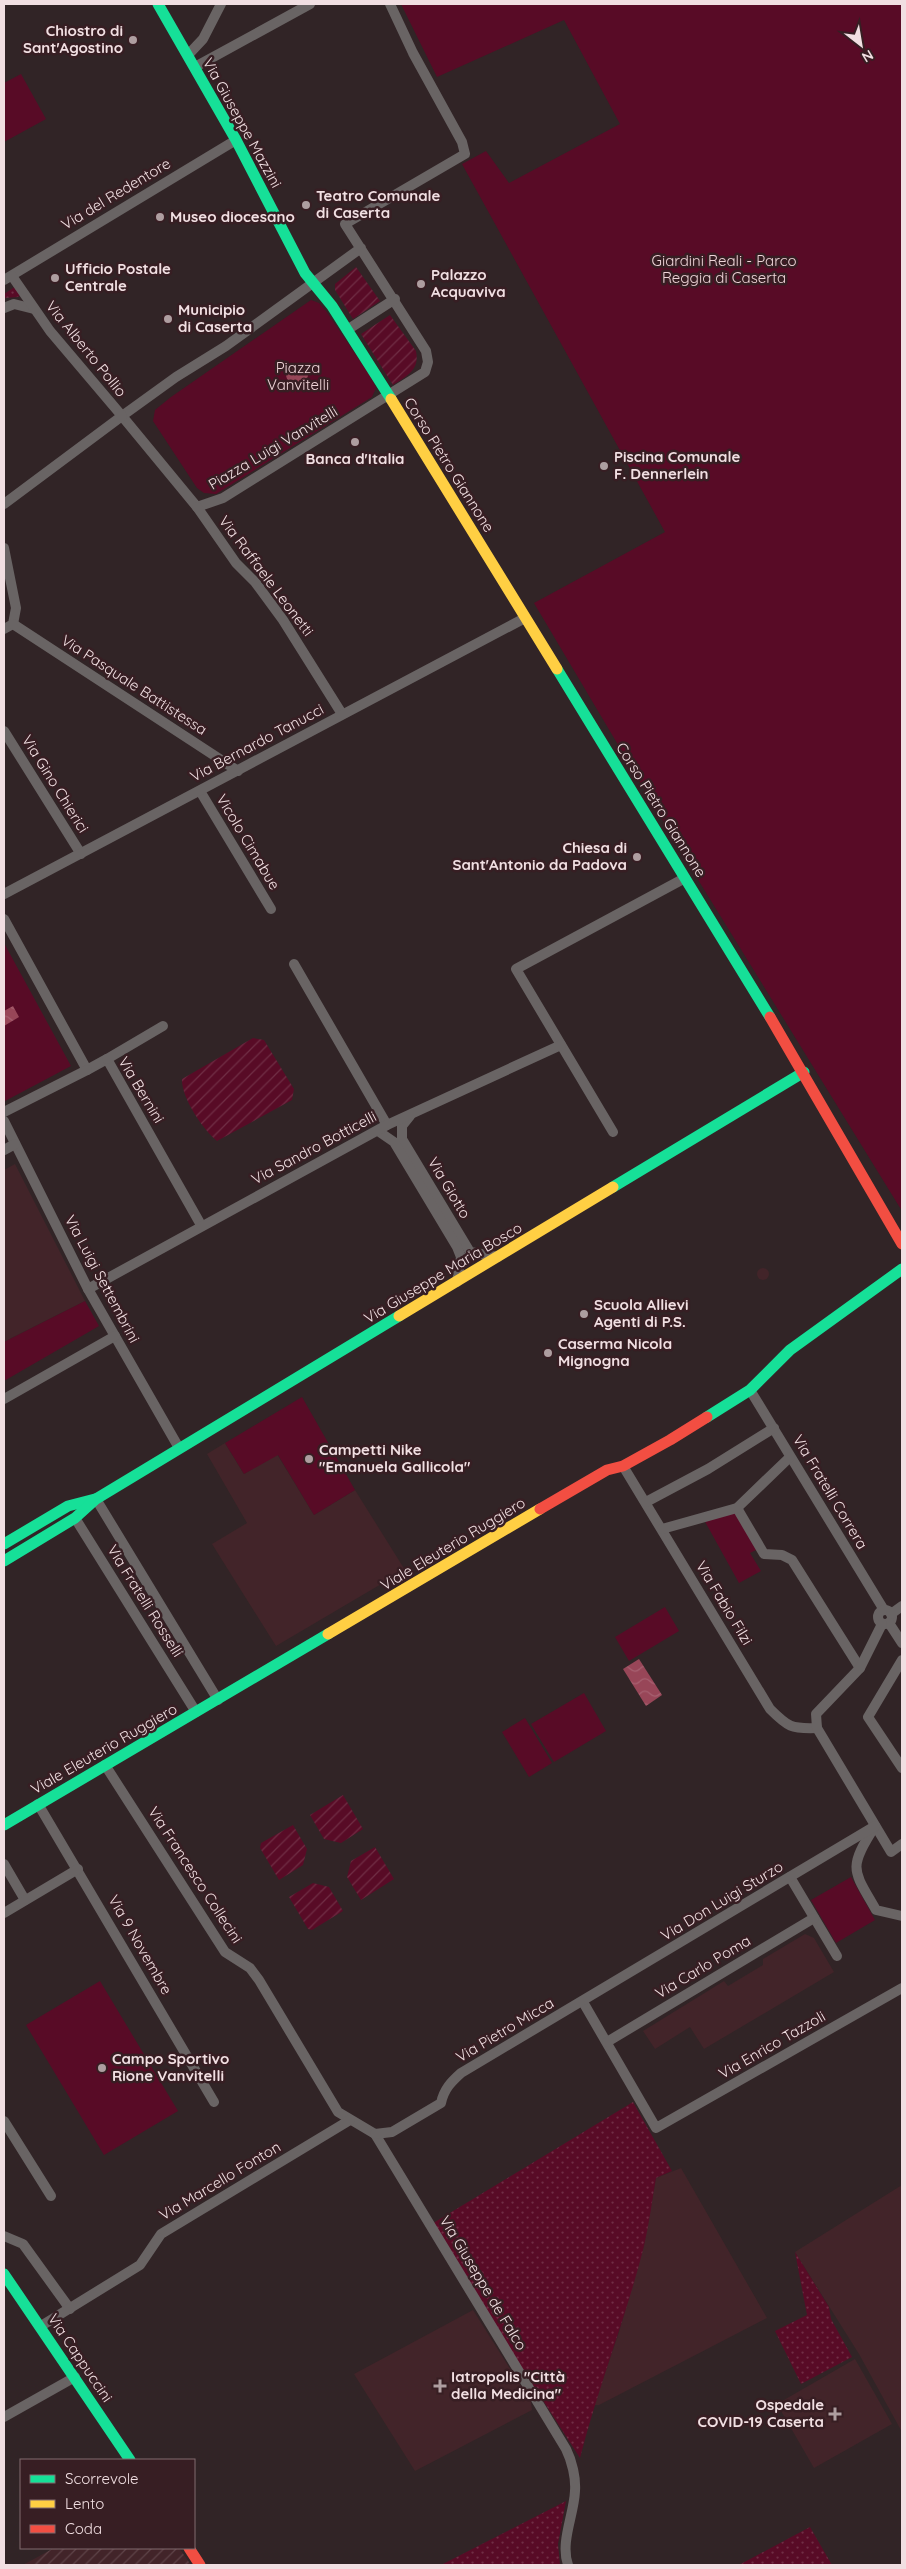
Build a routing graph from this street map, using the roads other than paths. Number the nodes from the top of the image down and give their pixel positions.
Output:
1 (158, 4) edge
2 (221, 4) edge
3 (310, 4) edge
4 (390, 4) edge
5 (188, 55) junction
6 (195, 66) junction
7 (236, 140) junction
8 (361, 248) junction
9 (8, 278) edge
10 (311, 286) junction
11 (395, 299) junction
12 (31, 305) junction
13 (4, 308) edge
14 (347, 330) junction
15 (388, 395) junction
16 (122, 416) junction
17 (4, 504) edge
18 (196, 508) junction
19 (4, 548) edge
20 (525, 618) junction
21 (8, 626) edge
22 (342, 714) junction
23 (4, 731) edge
24 (238, 771) junction
25 (200, 790) junction
26 (81, 854) junction
27 (685, 878) junction
28 (4, 894) edge
29 (271, 909) dead end
30 (4, 919) edge
31 (294, 964) dead end
32 (163, 1026) dead end
33 (561, 1045) junction
34 (107, 1059) junction
35 (87, 1070) junction
36 (804, 1072) junction
37 (4, 1112) edge
38 (413, 1114) junction
39 (4, 1121) edge
40 (383, 1128) junction
41 (613, 1132) dead end
42 (15, 1144) junction
43 (4, 1150) edge
44 (199, 1223) junction
45 (902, 1244) edge
46 (499, 1257) junction
47 (902, 1269) edge
48 (457, 1282) junction
49 (86, 1286) junction
50 (115, 1336) junction
51 (750, 1390) junction
52 (4, 1399) edge
53 (774, 1428) junction
54 (179, 1448) junction
55 (790, 1457) junction
56 (623, 1466) junction
57 (96, 1498) junction
58 (646, 1502) junction
59 (68, 1506) junction
60 (737, 1508) junction
61 (75, 1518) junction
62 (662, 1529) junction
63 (4, 1544) edge
64 (4, 1561) edge
65 (902, 1606) edge
66 (886, 1618) junction
67 (902, 1644) edge
68 (902, 1660) edge
69 (860, 1668) junction
70 (218, 1700) junction
71 (196, 1712) junction
72 (817, 1728) junction
73 (105, 1765) junction
74 (902, 1768) edge
75 (38, 1804) junction
76 (4, 1825) edge
77 (875, 1826) junction
78 (902, 1844) edge
79 (4, 1864) edge
80 (78, 1869) junction
81 (790, 1877) junction
82 (25, 1900) junction
83 (4, 1913) edge
84 (902, 1916) edge
85 (814, 1918) junction
86 (837, 1956) dead end
87 (902, 1988) edge
88 (583, 2002) junction
89 (607, 2042) junction
90 (214, 2102) dead end
91 (4, 2120) edge
92 (350, 2120) junction
93 (374, 2134) junction
94 (51, 2196) dead end
95 (4, 2236) edge
96 (4, 2274) edge
97 (70, 2309) junction
98 (41, 2326) junction
99 (75, 2378) junction
100 (4, 2417) edge
101 (129, 2459) edge
102 (190, 2549) edge
103 (200, 2565) edge
104 (568, 2565) edge

1 - 5 street, Via Giuseppe Mazzini
2 - 5 street
3 - 6 street
4 - 8 street
5 - 6 street, Via Giuseppe Mazzini
6 - 7 street, Via Giuseppe Mazzini
7 - 9 street, Via del Redentore
7 - 10 street, Via Giuseppe Mazzini
8 - 10 street
8 - 11 street, Piazza Luigi Vanvitelli
9 - 12 street, Via Alberto Pollio
10 - 14 street
10 - 16 street
11 - 14 street
11 - 15 street, Piazza Luigi Vanvitelli
12 - 13 street
12 - 16 street, Via Alberto Pollio
14 - 15 street
15 - 18 street, Piazza Luigi Vanvitelli
15 - 20 street, Corso Pietro Giannone
16 - 17 street
16 - 18 street
18 - 22 street, Via Raffaele Leonetti
19 - 21 street
20 - 22 street, Via Bernardo Tanucci
20 - 27 street, Corso Pietro Giannone
21 - 24 street, Via Pasquale Battistessa
22 - 24 street, Via Bernardo Tanucci
23 - 26 street, Via Gino Chierici
24 - 25 street, Via Bernardo Tanucci
25 - 26 street, Via Bernardo Tanucci
25 - 29 street, Vicolo Cimabue
26 - 28 street, Via Bernardo Tanucci
27 - 33 street
27 - 36 street, Corso Pietro Giannone
30 - 35 street
31 - 40 street, Via Giotto
32 - 34 street
33 - 38 street, Via Sandro Botticelli
33 - 41 street
34 - 35 street, Via Bernini
34 - 44 street, Via Bernini
35 - 37 street, Via Bernini
36 - 45 street, Corso Pietro Giannone
36 - 46 street, Via Giuseppe Maria Bosco
38 - 40 street, Via Sandro Botticelli
38 - 46 street, Via Giotto
39 - 42 street, Via Luigi Settembrini
40 - 44 street, Via Sandro Botticelli
40 - 48 street, Via Giotto
42 - 43 street
42 - 49 street, Via Luigi Settembrini
44 - 49 street, Via Sandro Botticelli
46 - 48 street, Via Giuseppe Maria Bosco
47 - 51 street, Viale Eleuterio Ruggiero
48 - 54 street, Via Giuseppe Maria Bosco
49 - 50 street, Via Luigi Settembrini
50 - 52 street
50 - 54 street, Via Luigi Settembrini
51 - 53 street, Via Fratelli Correra
51 - 56 street, Viale Eleuterio Ruggiero
53 - 55 street, Via Fratelli Correra
53 - 58 street
54 - 57 street, Via Giuseppe Maria Bosco
55 - 60 street
55 - 66 street, Via Fratelli Correra
56 - 58 street, Via Fabio Filzi
56 - 70 street, Viale Eleuterio Ruggiero
57 - 59 street, Via Giuseppe Maria Bosco
57 - 61 street, Via Giuseppe Maria Bosco
57 - 70 street, Via Fratelli Rosselli
58 - 62 street, Via Fabio Filzi
59 - 61 street, Via Fratelli Rosselli
59 - 63 street, Via Giuseppe Maria Bosco
60 - 62 street
60 - 69 street
61 - 64 street, Via Giuseppe Maria Bosco
61 - 71 street, Via Fratelli Rosselli
62 - 72 street, Via Fabio Filzi
65 - 66 street
66 - 67 street, Via Fratelli Correra
66 - 69 street
68 - 74 street
69 - 72 street
70 - 71 street, Viale Eleuterio Ruggiero
71 - 73 street, Viale Eleuterio Ruggiero
72 - 77 street
73 - 75 street, Viale Eleuterio Ruggiero
73 - 92 street, Via Francesco Collecini
75 - 76 street, Viale Eleuterio Ruggiero
75 - 80 street, Via 9 Novembre
77 - 78 street
77 - 81 street, Via Don Luigi Sturzo
77 - 84 street
79 - 82 street
80 - 82 street
80 - 90 street, Via 9 Novembre
81 - 85 street
81 - 88 street, Via Don Luigi Sturzo
82 - 83 street
85 - 86 street
85 - 89 street, Via Carlo Poma
87 - 89 street, Via Enrico Tazzoli
88 - 89 street
88 - 93 street, Via Pietro Micca
91 - 94 street
92 - 93 street, Via Francesco Collecini
92 - 97 street, Via Marcello Fonton
93 - 104 street, Via Giuseppe de Falco
95 - 97 street
96 - 98 street, Via Cappuccini
97 - 98 street, Via Marcello Fonton
98 - 99 street, Via Cappuccini
99 - 100 street
99 - 101 street, Via Cappuccini
102 - 103 street

